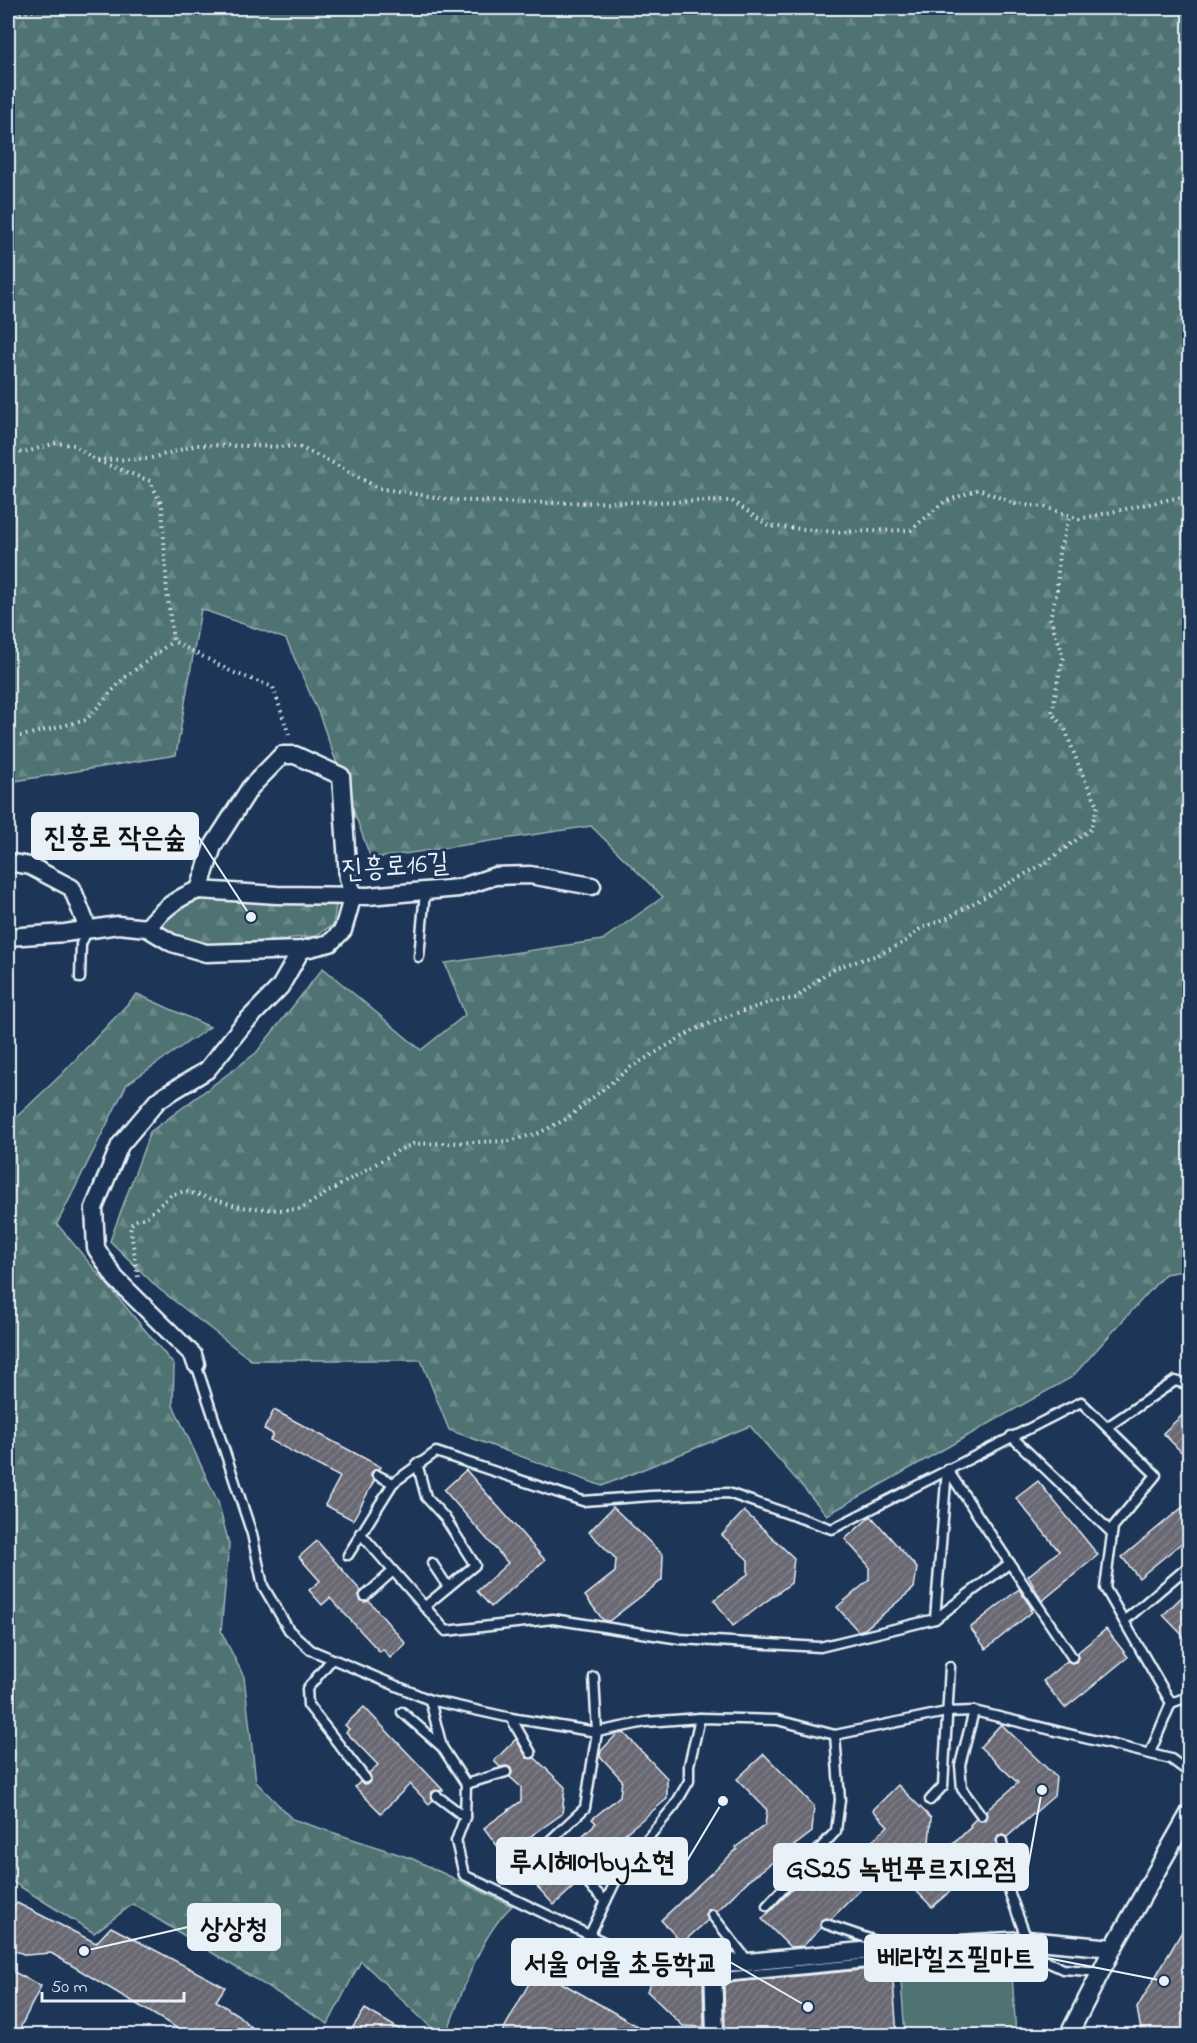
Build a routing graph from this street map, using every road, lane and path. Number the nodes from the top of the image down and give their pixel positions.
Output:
1 (49, 8) edge
2 (8, 15) edge
3 (8, 451) edge
4 (95, 460) junction
5 (1190, 495) edge
6 (1070, 516) junction
7 (173, 641) junction
8 (8, 737) edge
9 (289, 755) junction
10 (8, 862) edge
11 (592, 886) dead end
12 (199, 890) junction
13 (425, 892) junction
14 (353, 895) junction
15 (147, 928) junction
16 (88, 929) junction
17 (8, 937) edge
18 (301, 950) junction
19 (419, 957) dead end
20 (80, 978) dead end
21 (140, 1286) dead end
22 (196, 1364) joint
23 (1190, 1385) edge
24 (1107, 1428) junction
25 (1011, 1436) junction
26 (417, 1463) junction
27 (947, 1469) junction
28 (377, 1475) dead end
29 (393, 1483) junction
30 (360, 1533) junction
31 (1112, 1533) junction
32 (348, 1555) dead end
33 (432, 1563) dead end
34 (1010, 1563) junction
35 (1190, 1565) edge
36 (392, 1572) junction
37 (448, 1587) junction
38 (365, 1596) dead end
39 (424, 1607) junction
40 (935, 1619) junction
41 (1124, 1621) junction
42 (1072, 1657) dead end
43 (332, 1659) junction
44 (950, 1667) dead end
45 (594, 1677) dead end
46 (1190, 1696) edge
47 (430, 1700) junction
48 (1171, 1703) junction
49 (974, 1711) junction
50 (402, 1712) dead end
51 (946, 1712) junction
52 (511, 1718) junction
53 (700, 1718) junction
54 (597, 1732) junction
55 (835, 1735) junction
56 (442, 1747) junction
57 (531, 1753) dead end
58 (1150, 1753) junction
59 (506, 1772) dead end
60 (1190, 1773) edge
61 (365, 1778) dead end
62 (466, 1784) junction
63 (437, 1796) dead end
64 (930, 1800) dead end
65 (1190, 1812) edge
66 (981, 1815) dead end
67 (465, 1817) junction
68 (1002, 1841) dead end
69 (528, 1861) dead end
70 (590, 1886) dead end
71 (606, 1901) junction
72 (767, 1906) dead end
73 (712, 1915) dead end
74 (826, 1924) dead end
75 (590, 1934) junction
76 (1027, 1940) junction
77 (892, 1947) junction
78 (1113, 1948) junction
79 (748, 1962) junction
80 (713, 1971) junction
81 (1101, 1972) junction
82 (715, 2036) edge
83 (1068, 2036) edge

1 - 2 path
3 - 4 path
4 - 6 path
4 - 7 path
5 - 6 path
6 - 21 path
7 - 8 path
7 - 9 path
9 - 12 street
9 - 14 street
10 - 16 street
11 - 13 street, 진흥로16길
12 - 14 street, 진흥로16길
12 - 15 street, 진흥로16길
13 - 14 street, 진흥로16길
13 - 19 lane
14 - 18 street
15 - 16 street
15 - 18 street
16 - 17 street
16 - 20 lane
18 - 22 street
22 - 43 lane
23 - 24 lane
24 - 25 lane
24 - 31 lane
25 - 27 lane
25 - 31 lane
26 - 27 lane
26 - 29 lane
26 - 37 lane
27 - 34 lane
27 - 40 lane
28 - 29 lane
29 - 30 lane
30 - 32 lane
30 - 36 lane
31 - 41 lane
33 - 37 lane
34 - 40 lane
34 - 42 lane
35 - 41 lane
36 - 38 lane
36 - 39 lane
37 - 39 lane
39 - 40 lane
41 - 48 lane
43 - 47 lane
43 - 61 lane
44 - 51 lane
45 - 54 lane
46 - 48 lane
47 - 52 lane
47 - 56 lane
48 - 58 lane
49 - 51 lane
49 - 58 lane
49 - 66 lane
50 - 56 lane
51 - 55 lane
51 - 64 lane
52 - 54 lane
52 - 57 lane
53 - 54 lane
53 - 55 lane
53 - 71 lane
54 - 69 lane
55 - 72 lane
56 - 62 lane
58 - 60 lane
59 - 62 lane
62 - 67 lane
63 - 67 lane
65 - 78 street
67 - 75 lane
68 - 76 lane
70 - 71 lane
71 - 75 lane
73 - 79 lane
74 - 77 lane
75 - 80 lane
76 - 77 street
76 - 78 street
77 - 79 street
78 - 81 street
79 - 80 street
80 - 81 lane
80 - 82 street
81 - 83 street

